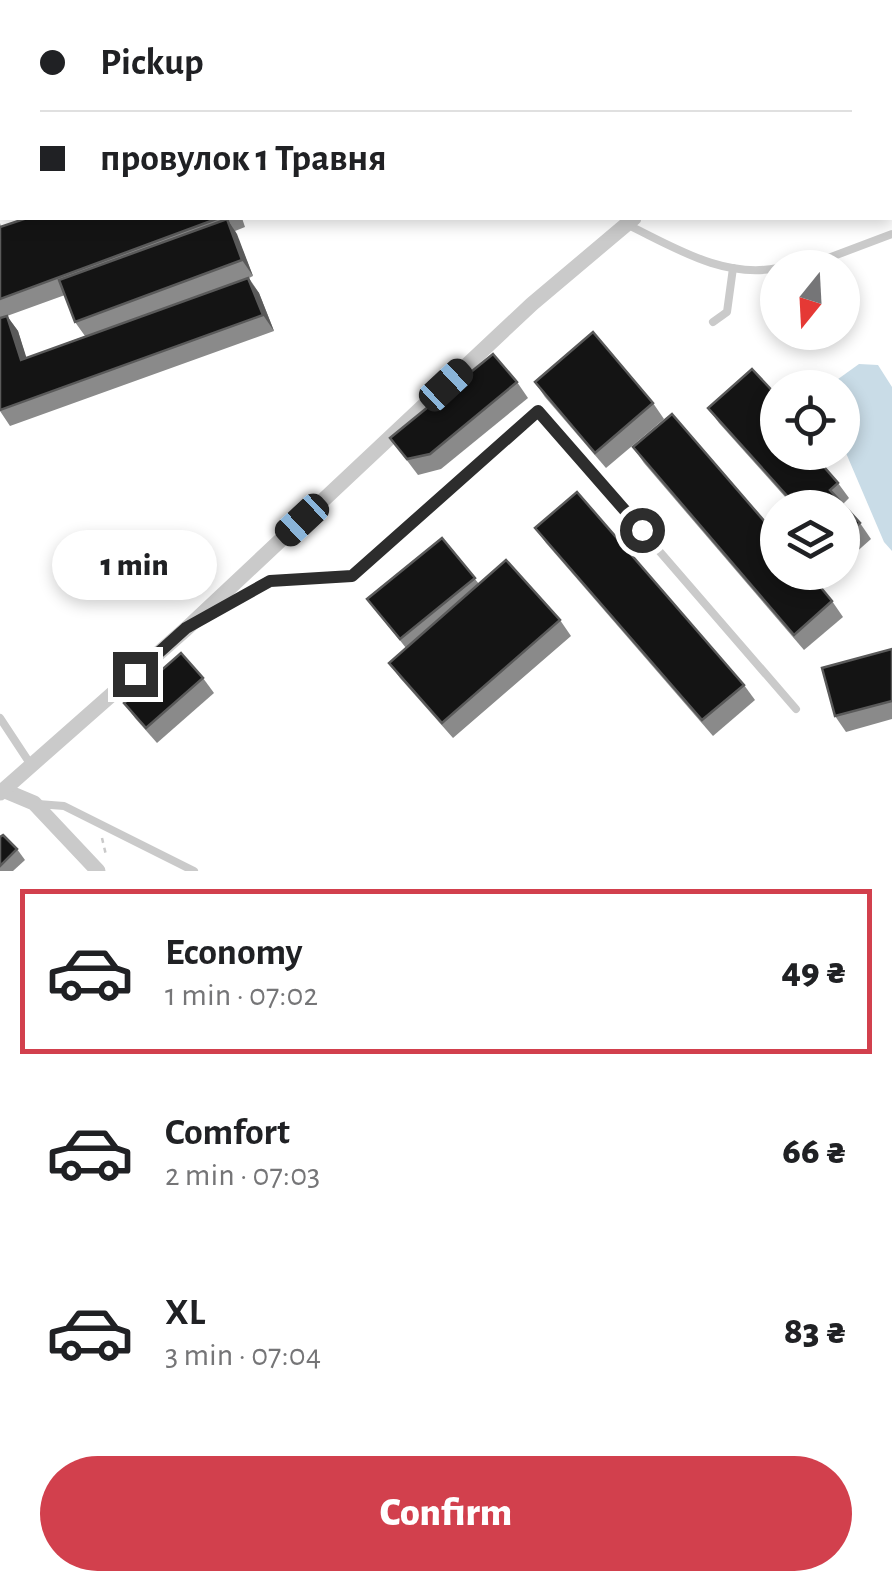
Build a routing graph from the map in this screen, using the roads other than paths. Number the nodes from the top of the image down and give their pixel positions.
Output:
1 (630, 221) edge
2 (892, 234) edge
3 (850, 250) edge
4 (733, 268) junction
5 (760, 272) edge
6 (712, 322) dead end
7 (186, 628) junction
8 (796, 708) dead end
9 (0, 718) edge
10 (31, 765) junction
11 (2, 792) edge
12 (34, 803) junction
13 (98, 871) edge
14 (194, 871) edge

1 - 4 lane
1 - 7 street
2 - 3 lane
4 - 5 lane
4 - 6 lane
7 - 8 lane
7 - 10 street
9 - 10 lane
10 - 11 street
11 - 12 street
12 - 13 street
12 - 14 lane

